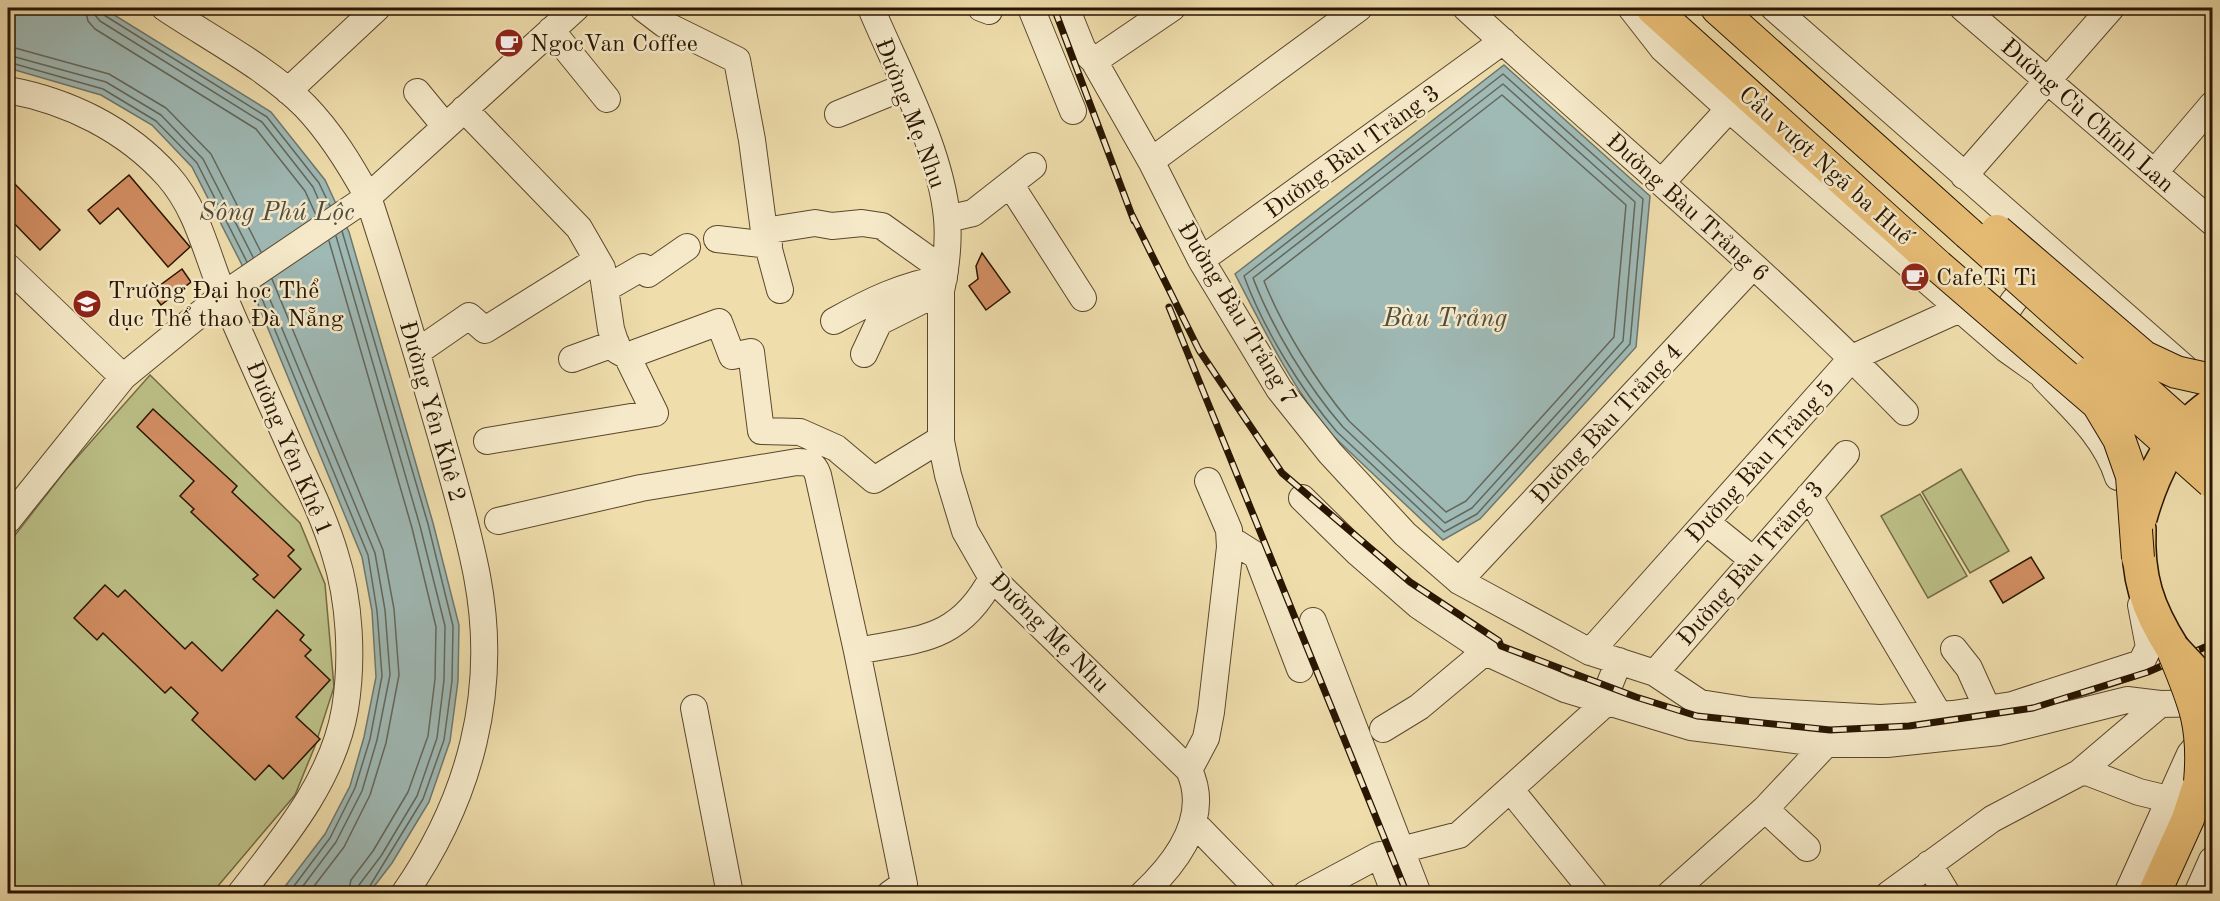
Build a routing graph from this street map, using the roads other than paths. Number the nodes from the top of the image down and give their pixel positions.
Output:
1 (165, 8) edge
2 (377, 8) edge
3 (576, 8) edge
4 (643, 8) edge
5 (870, 8) edge
6 (1031, 8) edge
7 (1066, 8) edge
8 (1172, 8) edge
9 (1359, 8) edge
10 (1466, 8) edge
11 (1630, 8) edge
12 (1652, 8) edge
13 (1681, 8) edge
14 (1717, 8) edge
15 (1749, 8) edge
16 (1774, 8) edge
17 (1963, 8) edge
18 (2111, 8) edge
19 (551, 30) junction
20 (1503, 41) junction
21 (1094, 61) junction
22 (2048, 79) junction
23 (904, 87) junction
24 (8, 90) edge
25 (288, 91) junction
26 (417, 92) dead end
27 (607, 99) dead end
28 (2212, 105) edge
29 (464, 109) junction
30 (1729, 109) junction
31 (1073, 111) dead end
32 (838, 114) dead end
33 (445, 126) junction
34 (1151, 161) junction
35 (1033, 166) dead end
36 (2155, 172) junction
37 (1964, 176) junction
38 (1662, 183) junction
39 (1010, 184) junction
40 (368, 197) junction
41 (947, 219) junction
42 (2212, 222) edge
43 (766, 238) junction
44 (717, 239) dead end
45 (687, 247) dead end
46 (597, 260) junction
47 (1202, 260) junction
48 (1753, 266) junction
49 (8, 267) edge
50 (2073, 272) junction
51 (944, 280) junction
52 (233, 288) junction
53 (605, 289) junction
54 (780, 290) dead end
55 (1083, 298) dead end
56 (2104, 299) junction
57 (1960, 309) junction
58 (834, 321) dead end
59 (2006, 349) junction
60 (621, 350) junction
61 (417, 352) junction
62 (864, 354) dead end
63 (1852, 358) junction
64 (572, 359) dead end
65 (123, 377) junction
66 (2044, 378) junction
67 (2212, 380) edge
68 (2212, 390) edge
69 (2212, 405) edge
70 (1905, 412) dead end
71 (941, 438) junction
72 (487, 441) dead end
73 (1846, 454) dead end
74 (2212, 461) edge
75 (1208, 481) dead end
76 (1809, 496) junction
77 (1302, 498) dead end
78 (8, 520) edge
79 (498, 521) dead end
80 (1706, 522) junction
81 (1230, 539) junction
82 (2138, 558) junction
83 (1753, 560) junction
84 (992, 578) junction
85 (1460, 581) junction
86 (1313, 621) dead end
87 (1954, 649) dead end
88 (857, 651) junction
89 (1486, 651) junction
90 (1590, 652) junction
91 (2159, 652) junction
92 (1619, 661) junction
93 (1300, 669) dead end
94 (1655, 673) junction
95 (2212, 686) edge
96 (2212, 703) edge
97 (1602, 704) junction
98 (2160, 704) junction
99 (694, 708) dead end
100 (1987, 708) junction
101 (1939, 715) junction
102 (2212, 728) edge
103 (1383, 729) dead end
104 (1826, 744) junction
105 (1188, 770) junction
106 (2079, 773) junction
107 (1510, 789) junction
108 (2168, 799) junction
109 (1765, 809) junction
110 (2212, 816) edge
111 (1193, 822) junction
112 (1807, 849) dead end
113 (1391, 852) junction
114 (2212, 860) edge
115 (1929, 864) junction
116 (240, 894) edge
117 (404, 894) edge
118 (730, 894) edge
119 (890, 894) edge
120 (1143, 894) edge
121 (1263, 894) edge
122 (1306, 894) edge
123 (1395, 894) edge
124 (1418, 894) edge
125 (1595, 894) edge
126 (1670, 894) edge
127 (1890, 894) edge
128 (1947, 894) edge
129 (2127, 894) edge
130 (2154, 894) edge
131 (2177, 894) edge
132 (2197, 894) edge

1 - 25 street, Đường Yên Khê 2
2 - 25 street
3 - 19 street
4 - 43 street
5 - 23 street, Đường Mẹ Nhu
6 - 31 street
7 - 21 street, Đường Bàu Trảng 7
8 - 21 street
9 - 34 street
10 - 20 street, Đường Bàu Trảng 6
11 - 30 street
12 - 82 main road, Cầu vượt Ngã ba Huế, bridge
13 - 74 main road, Cầu vượt Ngã ba Huế, bridge
14 - 74 main road, Cầu vượt Ngã ba Huế, bridge
15 - 67 main road, bridge
16 - 37 street
17 - 22 street, Đường Cù Chính Lan
18 - 22 street
19 - 27 street
19 - 29 street
20 - 38 street, Đường Bàu Trảng 6
20 - 47 street, Đường Bàu Trảng 3
21 - 34 street, Đường Bàu Trảng 7
22 - 36 street, Đường Cù Chính Lan
22 - 37 street
23 - 32 street
23 - 41 street, Đường Mẹ Nhu
24 - 52 street, Đường Yên Khê 1
25 - 40 street, Đường Yên Khê 2
26 - 33 street
28 - 36 street
29 - 33 street
29 - 46 street
30 - 38 street
30 - 57 street
33 - 40 street
34 - 47 street, Đường Bàu Trảng 7
35 - 39 street, Đường Mẹ Nhu
36 - 42 street, Đường Cù Chính Lan
37 - 50 street
38 - 48 street, Đường Bàu Trảng 6
39 - 41 street, Đường Mẹ Nhu
39 - 55 street
40 - 52 street
40 - 61 street, Đường Yên Khê 2
41 - 51 street, Đường Mẹ Nhu
43 - 44 street
43 - 51 street
43 - 54 street
45 - 53 street
46 - 53 street
46 - 61 street
47 - 85 street, Đường Bàu Trảng 7
48 - 63 street, Đường Bàu Trảng 6
48 - 85 street, Đường Bàu Trảng 4
49 - 65 street
50 - 56 street
50 - 59 street
51 - 58 street
51 - 62 street
51 - 71 street, Đường Mẹ Nhu
52 - 65 street
52 - 116 street, Đường Yên Khê 1
53 - 60 street
56 - 66 street
56 - 68 street
57 - 59 street
57 - 63 street, Đường Bàu Trảng 5
59 - 66 street
60 - 64 street
60 - 71 street
60 - 72 street
61 - 117 street, Đường Yên Khê 2
63 - 70 street, Đường Bàu Trảng 6
63 - 80 street, Đường Bàu Trảng 5
65 - 78 street
66 - 74 street
66 - 91 street
69 - 82 highway, Cầu vượt Ngã ba Huế, bridge
71 - 84 street, Đường Mẹ Nhu
73 - 76 street, Đường Bàu Trảng 3
75 - 81 street
76 - 83 street, Đường Bàu Trảng 3
76 - 101 street
77 - 89 street
79 - 88 street
80 - 83 street
80 - 90 street, Đường Bàu Trảng 5
81 - 93 street
81 - 105 street
82 - 91 highway, Cầu vượt Ngã ba Huế
83 - 94 street, Đường Bàu Trảng 3
84 - 88 street
84 - 105 street, Đường Mẹ Nhu
85 - 90 street, Đường Bàu Trảng 7
86 - 113 street
87 - 100 street
88 - 119 street
89 - 97 street
89 - 103 street
90 - 92 street, Đường Bàu Trảng 7
91 - 95 highway, Cầu vượt Ngã ba Huế, bridge
91 - 100 street, Đường Bàu Trảng 7
91 - 130 main road, Cầu vượt Ngã ba Huế, bridge
92 - 94 street, Đường Bàu Trảng 7
92 - 97 street
94 - 101 street, Đường Bàu Trảng 7
96 - 98 street
97 - 104 street
97 - 107 street
98 - 104 street
98 - 106 street
99 - 118 street
100 - 101 street, Đường Bàu Trảng 7
102 - 108 street
104 - 109 street
105 - 111 street, Đường Mẹ Nhu
106 - 108 street
106 - 115 street
107 - 113 street
107 - 125 street
108 - 129 street
109 - 112 street
109 - 126 street
110 - 131 main road
111 - 120 street, Đường Mẹ Nhu
111 - 121 street
113 - 122 street
113 - 123 street
113 - 124 street
114 - 132 street
115 - 127 street
115 - 128 street

